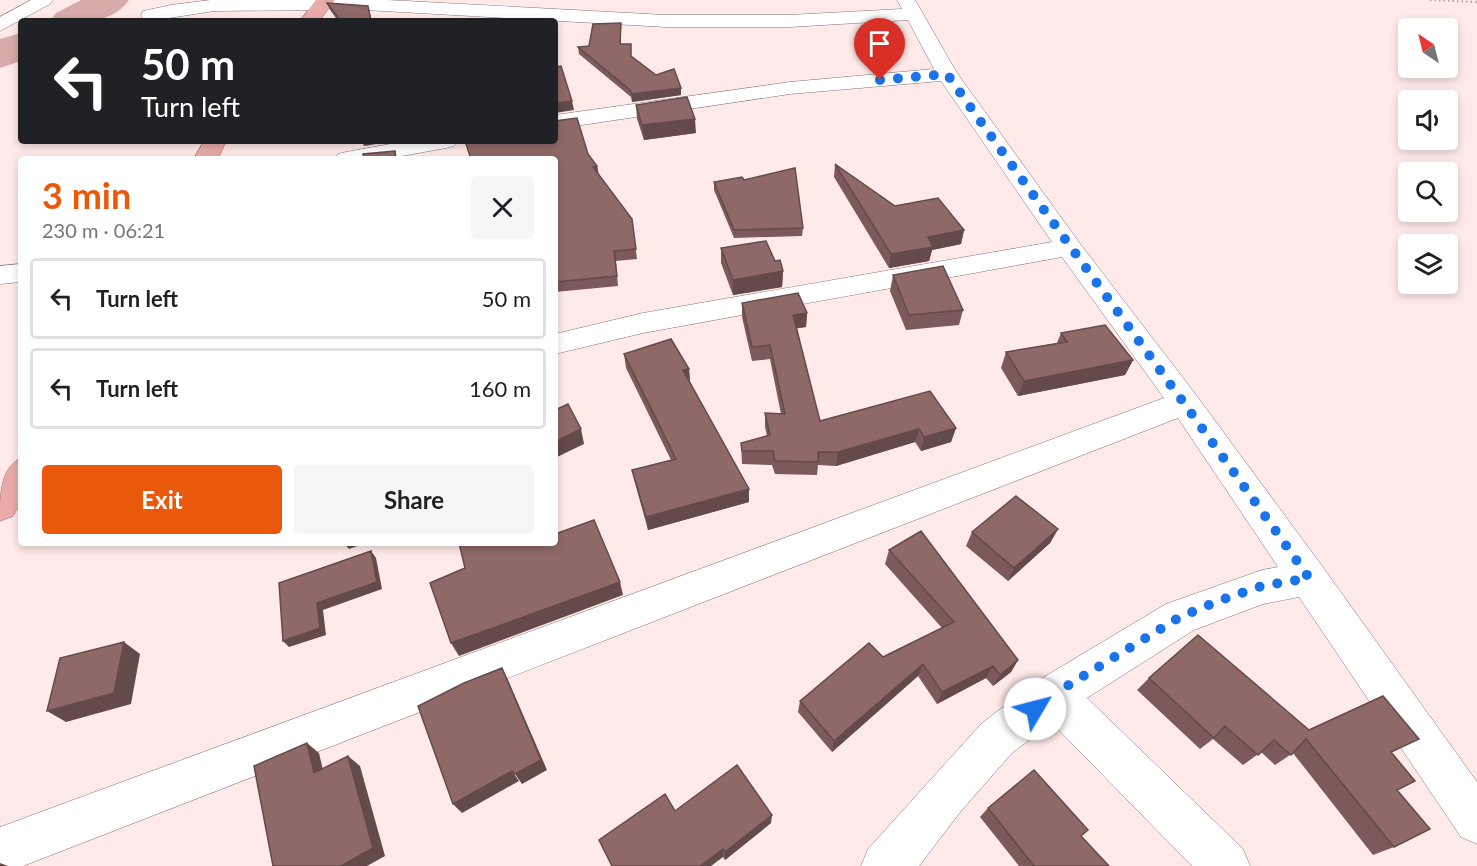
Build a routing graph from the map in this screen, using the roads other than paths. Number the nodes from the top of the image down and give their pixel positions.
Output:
1 (44, 0) edge
2 (325, 2) edge
3 (911, 7) edge
4 (150, 15) dead end
5 (312, 18) edge
6 (0, 25) edge
7 (947, 74) junction
8 (558, 122) edge
9 (429, 144) edge
10 (363, 156) edge
11 (1069, 247) junction
12 (18, 273) edge
13 (0, 275) edge
14 (558, 343) edge
15 (1185, 403) junction
16 (18, 477) edge
17 (0, 506) edge
18 (1309, 578) junction
19 (1054, 694) junction
20 (1477, 821) edge
21 (0, 851) edge
22 (885, 866) edge
23 (1226, 866) edge

1 - 6 street
2 - 3 street
2 - 4 street
2 - 5 main road
3 - 7 street
7 - 8 street
7 - 11 street
9 - 10 street
11 - 14 street
11 - 15 street
12 - 13 street
15 - 18 street
15 - 21 street
16 - 17 main road
18 - 19 street
18 - 20 street
19 - 22 street
19 - 23 street

